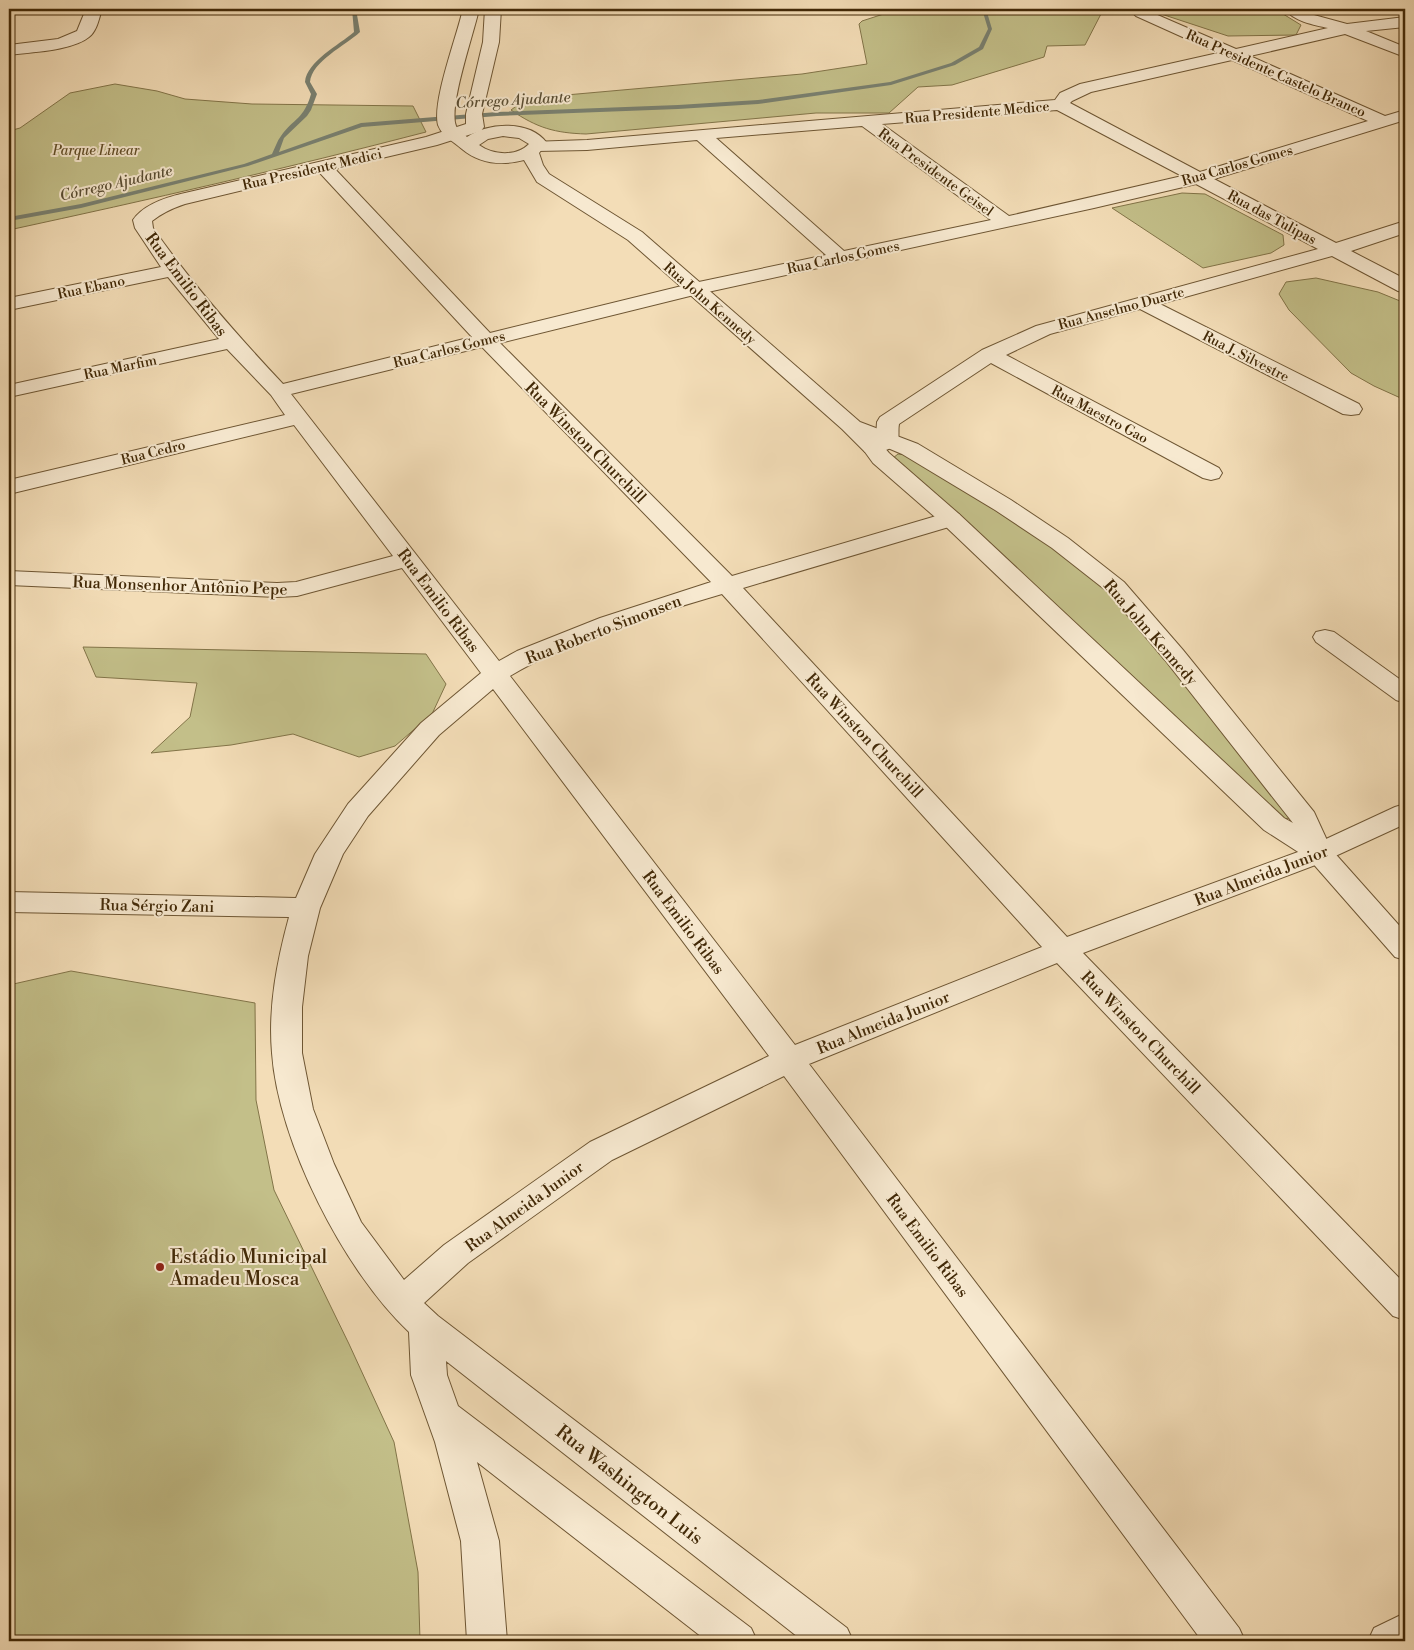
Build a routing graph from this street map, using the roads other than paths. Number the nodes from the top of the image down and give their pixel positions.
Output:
1 (94, 9) edge
2 (471, 9) edge
3 (492, 9) edge
4 (1293, 9) edge
5 (1141, 13) dead end
6 (75, 18) edge
7 (1405, 22) edge
8 (1346, 29) junction
9 (9, 49) edge
10 (1405, 52) edge
11 (1233, 53) junction
12 (477, 99) junction
13 (1060, 106) junction
14 (1405, 115) edge
15 (454, 121) junction
16 (866, 121) junction
17 (1383, 121) junction
18 (501, 131) junction
19 (701, 134) junction
20 (469, 146) junction
21 (533, 149) junction
22 (487, 156) junction
23 (323, 166) junction
24 (1198, 178) junction
25 (564, 193) junction
26 (151, 213) joint
27 (1006, 222) junction
28 (1405, 228) edge
29 (1334, 250) junction
30 (840, 257) junction
31 (172, 270) junction
32 (1405, 287) edge
33 (694, 289) junction
34 (1141, 302) junction
35 (9, 304) edge
36 (486, 340) junction
37 (232, 342) junction
38 (989, 354) junction
39 (9, 391) edge
40 (278, 391) junction
41 (1351, 409) dead end
42 (298, 418) junction
43 (880, 444) junction
44 (1211, 473) dead end
45 (9, 487) edge
46 (950, 519) junction
47 (408, 559) junction
48 (9, 578) edge
49 (727, 585) junction
50 (1325, 637) dead end
51 (495, 674) junction
52 (1405, 695) edge
53 (1405, 813) edge
54 (1319, 853) junction
55 (9, 902) edge
56 (306, 908) junction
57 (1062, 950) junction
58 (1405, 950) edge
59 (789, 1060) junction
60 (1405, 1306) edge
61 (413, 1315) junction
62 (443, 1415) junction
63 (1405, 1631) edge
64 (487, 1641) edge
65 (737, 1641) edge
66 (833, 1641) edge
67 (1225, 1641) edge
68 (1388, 1641) edge

1 - 9 street
2 - 15 street
3 - 12 street
4 - 8 street
5 - 11 street, Rua Presidente Castelo Branco
6 - 9 street
7 - 8 street, Rua Presidente Medice
8 - 10 street
8 - 11 street, Rua Presidente Medice
11 - 13 street, Rua Presidente Medice
11 - 17 street, Rua Presidente Castelo Branco
12 - 15 street, Rua Presidente Medici
12 - 15 street
13 - 16 street, Rua Presidente Medice
13 - 24 street, Rua das Tulipas
14 - 17 street, Rua Carlos Gomes
15 - 18 street
15 - 20 street
15 - 23 street, Rua Presidente Medici
16 - 19 street, Rua Presidente Medice
16 - 27 street, Rua Presidente Geisel
17 - 24 street, Rua Carlos Gomes
18 - 20 street
18 - 21 street
19 - 21 street, Rua Presidente Medice
19 - 30 street
20 - 22 street, Rua John Kennedy
21 - 22 street, Rua Presidente Medice
21 - 25 street, Rua John Kennedy
22 - 25 street, Rua John Kennedy
23 - 26 street, Rua Presidente Medici
23 - 36 street, Rua Winston Churchill
24 - 27 street, Rua Carlos Gomes
24 - 29 street, Rua das Tulipas
25 - 33 street, Rua John Kennedy
26 - 31 street, Rua Emilio Ribas
27 - 30 street, Rua Carlos Gomes
28 - 29 street, Rua Anselmo Duarte
29 - 32 street, Rua das Tulipas
29 - 34 street, Rua Anselmo Duarte
30 - 33 street, Rua Carlos Gomes
31 - 35 street, Rua Ebano
31 - 37 street, Rua Emilio Ribas
33 - 36 street, Rua Carlos Gomes
33 - 43 street, Rua John Kennedy
34 - 38 street, Rua Anselmo Duarte
34 - 41 street, Rua J. Silvestre
36 - 40 street, Rua Carlos Gomes
36 - 49 street, Rua Winston Churchill
37 - 39 street, Rua Marfim
37 - 40 street, Rua Emilio Ribas
38 - 43 street, Rua Anselmo Duarte
38 - 44 street, Rua Maestro Gao
40 - 42 street, Rua Emilio Ribas
42 - 45 street, Rua Cedro
42 - 47 street, Rua Emilio Ribas
43 - 46 street, Rua John Kennedy
43 - 54 street, Rua John Kennedy
46 - 49 street, Rua Roberto Simonsen
46 - 54 street, Rua John Kennedy
47 - 48 street, Rua Monsenhor Antônio Pepe
47 - 51 street, Rua Emilio Ribas
49 - 51 street, Rua Roberto Simonsen
49 - 57 street, Rua Winston Churchill
50 - 52 street
51 - 56 street, Rua Roberto Simonsen
51 - 59 street, Rua Emilio Ribas
53 - 54 street, Rua Almeida Junior
54 - 57 street, Rua Almeida Junior
54 - 58 street, Rua John Kennedy
55 - 56 street, Rua Sérgio Zani
56 - 61 street, Rua Roberto Simonsen
57 - 59 street, Rua Almeida Junior
57 - 60 street, Rua Winston Churchill
59 - 61 street, Rua Almeida Junior
59 - 67 street, Rua Emilio Ribas
61 - 62 street
61 - 66 street, Rua Washington Luis
62 - 64 street
62 - 65 street
63 - 68 street

